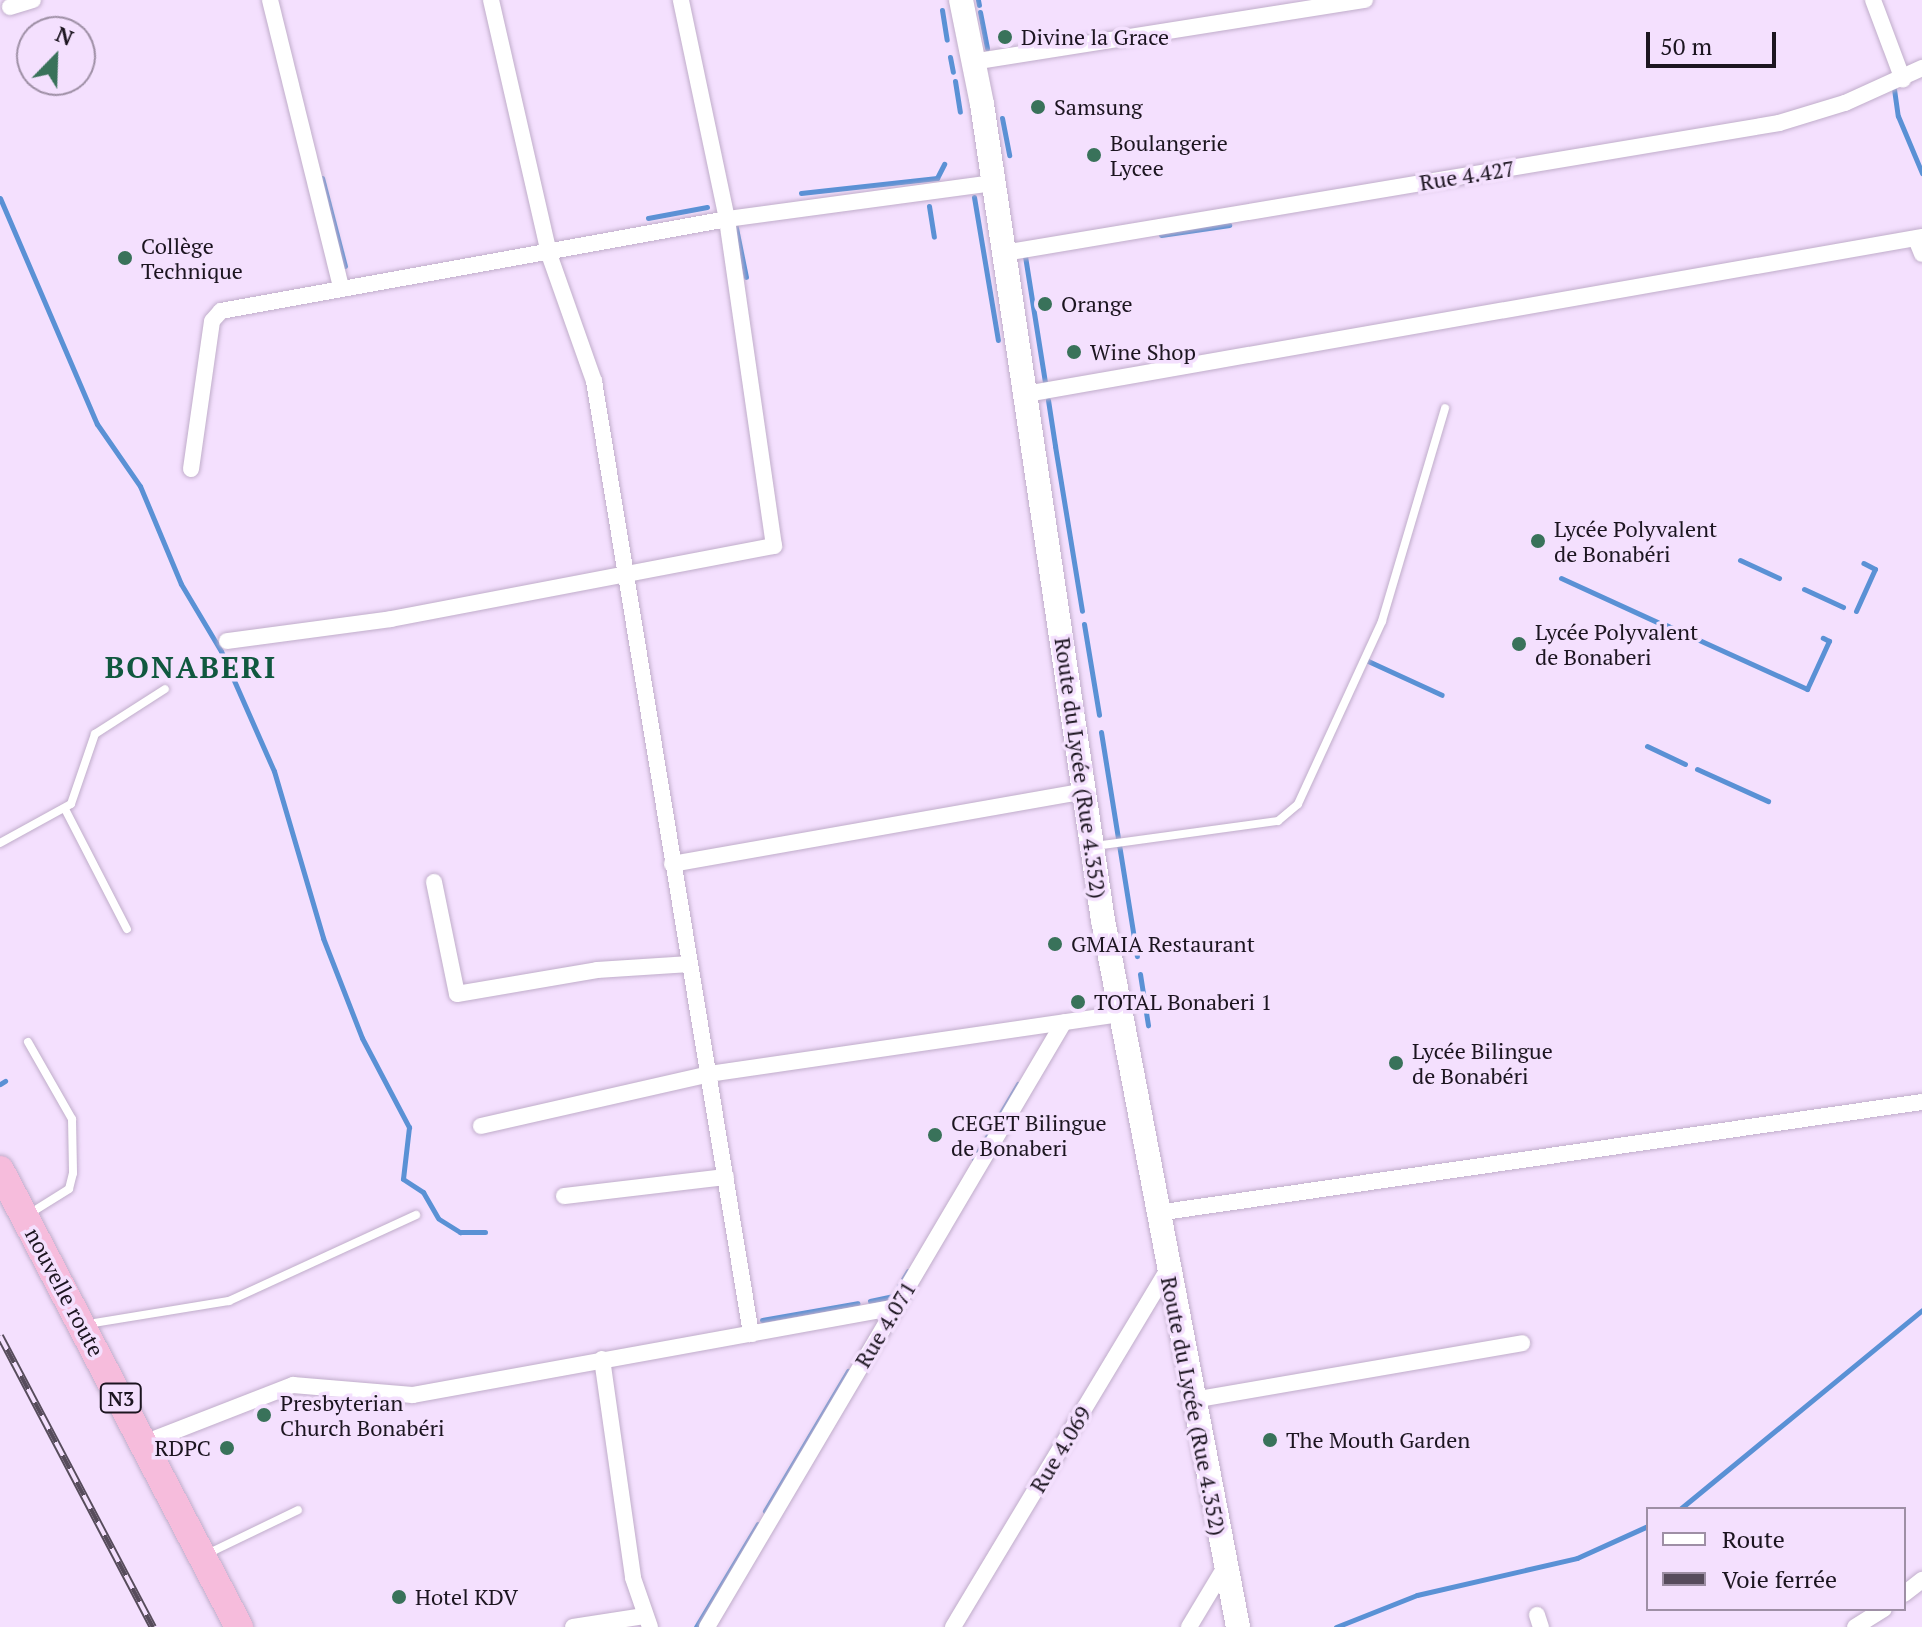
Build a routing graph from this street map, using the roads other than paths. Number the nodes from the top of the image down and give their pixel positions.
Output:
1 (33, 0) edge
2 (270, 0) edge
3 (491, 0) edge
4 (681, 0) edge
5 (961, 0) edge
6 (1365, 0) edge
7 (1873, 0) edge
8 (10, 7) dead end
9 (972, 62) junction
10 (1922, 68) edge
11 (1903, 80) junction
12 (993, 183) junction
13 (727, 219) junction
14 (1920, 243) edge
15 (1004, 253) junction
16 (549, 254) junction
17 (341, 286) junction
18 (1026, 394) junction
19 (1445, 408) dead end
20 (191, 469) dead end
21 (628, 574) junction
22 (227, 641) dead end
23 (165, 689) dead end
24 (1086, 791) junction
25 (65, 809) junction
26 (0, 843) edge
27 (1094, 846) junction
28 (672, 864) junction
29 (434, 882) dead end
30 (127, 929) dead end
31 (690, 964) junction
32 (1119, 1014) junction
33 (1064, 1022) junction
34 (28, 1042) dead end
35 (709, 1074) junction
36 (1922, 1102) edge
37 (481, 1126) dead end
38 (0, 1170) edge
39 (726, 1177) junction
40 (564, 1196) dead end
41 (12, 1212) edge
42 (1157, 1213) junction
43 (416, 1215) dead end
44 (1167, 1271) junction
45 (894, 1308) junction
46 (83, 1325) junction
47 (751, 1334) junction
48 (1522, 1343) dead end
49 (602, 1359) junction
50 (1193, 1400) junction
51 (144, 1443) junction
52 (298, 1510) dead end
53 (203, 1556) junction
54 (1225, 1567) junction
55 (1922, 1580) edge
56 (1906, 1592) edge
57 (1881, 1611) edge
58 (647, 1622) edge
59 (220, 1627) edge
60 (239, 1627) edge
61 (573, 1627) edge
62 (707, 1627) edge
63 (953, 1627) edge
64 (1189, 1627) edge
65 (1238, 1627) edge
66 (1855, 1627) edge

1 - 8 street
2 - 17 street
3 - 16 street
4 - 13 street
5 - 9 main road, Route du Lycée (Rue 4.352)
6 - 9 street
7 - 11 street
9 - 12 main road, Route du Lycée (Rue 4.352)
10 - 11 street, Rue 4.427
11 - 15 street, Rue 4.427
12 - 13 street
12 - 15 main road, Route du Lycée (Rue 4.352)
13 - 16 street
13 - 21 street
14 - 18 street
15 - 18 main road, Route du Lycée (Rue 4.352)
16 - 17 street
16 - 21 street
17 - 20 street
18 - 24 main road, Route du Lycée (Rue 4.352)
19 - 27 lane
21 - 22 street
21 - 28 street
23 - 25 lane
24 - 27 main road, Route du Lycée (Rue 4.352)
24 - 28 street
25 - 26 lane
25 - 30 lane
27 - 32 main road, Route du Lycée (Rue 4.352)
28 - 31 street
29 - 31 street
31 - 35 street
32 - 33 street
32 - 42 main road, Route du Lycée (Rue 4.352)
33 - 35 street
33 - 45 street, Rue 4.071
34 - 41 lane
35 - 37 street
35 - 39 street
36 - 42 street
38 - 41 highway, nouvelle route / N3
39 - 40 street
39 - 47 street
41 - 46 highway, nouvelle route / N3
41 - 59 highway, nouvelle route / N3
42 - 44 main road, Route du Lycée (Rue 4.352)
43 - 46 lane
44 - 50 main road, Route du Lycée (Rue 4.352)
44 - 63 street, Rue 4.069
45 - 47 street
45 - 62 street, Rue 4.071
46 - 51 highway, nouvelle route / N3
47 - 49 street
48 - 50 street
49 - 51 street
49 - 58 street
50 - 54 main road, Route du Lycée (Rue 4.352)
51 - 53 highway, nouvelle route / N3
52 - 53 lane
53 - 60 highway, nouvelle route / N3
54 - 64 street
54 - 65 main road, Route du Lycée (Rue 4.352)
55 - 56 street
57 - 66 street
58 - 61 street

